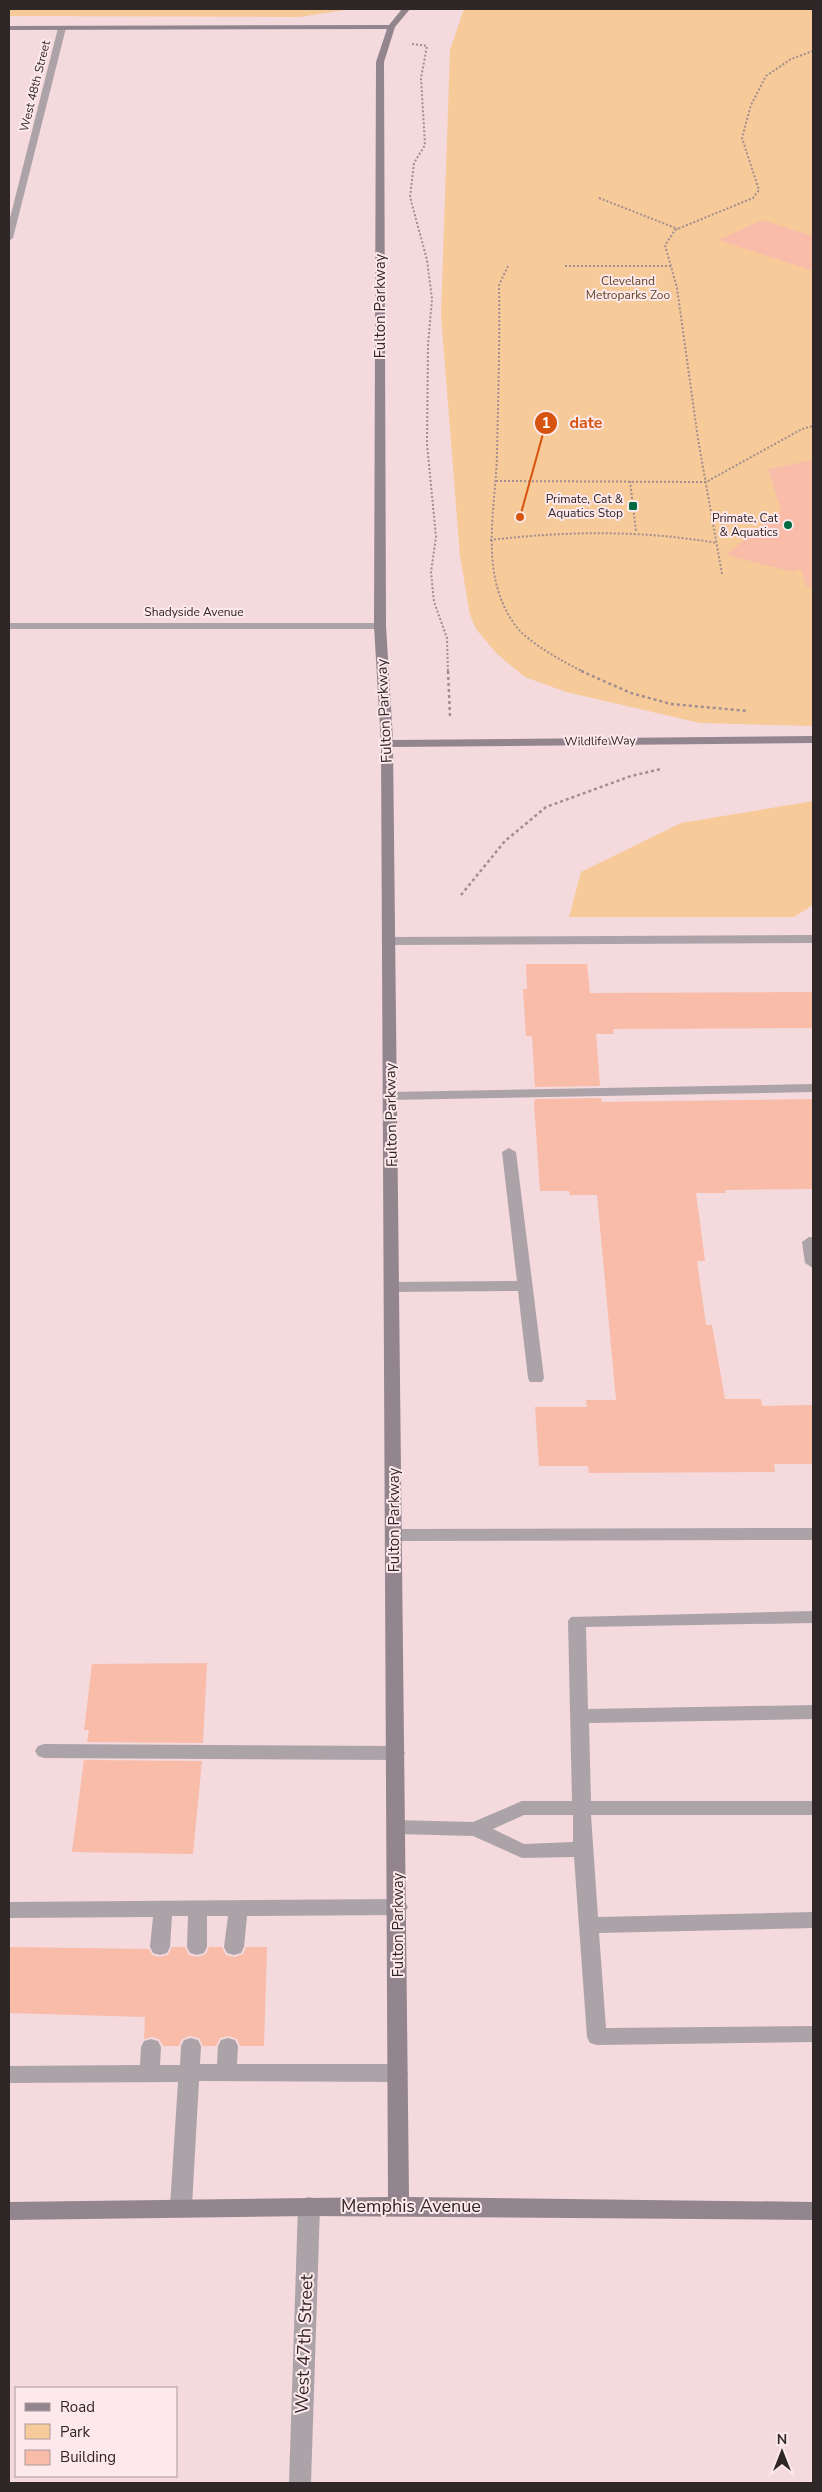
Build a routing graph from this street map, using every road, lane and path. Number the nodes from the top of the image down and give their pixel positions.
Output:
1 (406, 9) edge
2 (391, 27) junction
3 (9, 28) edge
4 (62, 28) junction
5 (411, 44) dead end
6 (813, 51) edge
7 (600, 198) dead end
8 (678, 229) junction
9 (9, 238) edge
10 (508, 266) dead end
11 (565, 266) dead end
12 (671, 266) junction
13 (813, 426) edge
14 (496, 481) junction
15 (630, 481) junction
16 (706, 482) junction
17 (636, 531) junction
18 (490, 540) junction
19 (717, 543) junction
20 (722, 574) dead end
21 (9, 626) edge
22 (380, 626) junction
23 (757, 712) dead end
24 (451, 726) dead end
25 (813, 739) edge
26 (387, 744) junction
27 (666, 768) dead end
28 (462, 895) dead end
29 (813, 939) edge
30 (388, 941) junction
31 (813, 1088) edge
32 (391, 1096) junction
33 (509, 1152) dead end
34 (813, 1242) edge
35 (813, 1262) edge
36 (525, 1286) junction
37 (392, 1287) junction
38 (536, 1378) dead end
39 (813, 1534) edge
40 (394, 1535) junction
41 (813, 1617) edge
42 (813, 1712) edge
43 (580, 1716) junction
44 (44, 1751) dead end
45 (396, 1753) junction
46 (582, 1808) junction
47 (813, 1808) edge
48 (397, 1827) junction
49 (475, 1829) junction
50 (583, 1850) junction
51 (398, 1907) junction
52 (238, 1908) junction
53 (163, 1909) junction
54 (198, 1909) junction
55 (9, 1910) edge
56 (813, 1920) edge
57 (589, 1925) junction
58 (234, 1947) dead end
59 (160, 1948) dead end
60 (197, 1948) dead end
61 (813, 2034) edge
62 (151, 2046) dead end
63 (191, 2046) dead end
64 (228, 2046) dead end
65 (227, 2072) junction
66 (149, 2073) junction
67 (189, 2073) junction
68 (398, 2073) junction
69 (9, 2075) edge
70 (181, 2206) junction
71 (308, 2206) junction
72 (399, 2206) junction
73 (9, 2211) edge
74 (813, 2211) edge
75 (300, 2483) edge

1 - 2 street
2 - 4 street
2 - 22 street, Fulton Parkway
3 - 4 street
4 - 9 street, West 48th Street
5 - 24 path
6 - 8 path
7 - 8 path
8 - 12 path
10 - 14 path
11 - 12 path
12 - 16 path
13 - 16 path
14 - 15 path
14 - 18 path
15 - 16 path
15 - 17 path
16 - 19 path
17 - 18 path
17 - 19 path
18 - 23 path
19 - 20 path
21 - 22 street, Shadyside Avenue
22 - 26 street, Fulton Parkway
25 - 26 street, Wildlife Way
26 - 30 street, Fulton Parkway
27 - 28 path
29 - 30 street
30 - 32 street, Fulton Parkway
31 - 32 street
32 - 37 street, Fulton Parkway
33 - 36 street
34 - 35 street
36 - 37 street
36 - 38 street
37 - 40 street, Fulton Parkway
39 - 40 street
40 - 45 street, Fulton Parkway
41 - 43 street
42 - 43 street
43 - 46 street
44 - 45 street
45 - 48 street, Fulton Parkway
46 - 47 street
46 - 49 street
46 - 50 street
48 - 49 street
48 - 51 street, Fulton Parkway
49 - 50 street
50 - 57 street
51 - 52 street
51 - 68 street, Fulton Parkway
52 - 54 street
52 - 58 street
53 - 54 street
53 - 55 street
53 - 59 street
54 - 60 street
56 - 57 street
57 - 61 street
62 - 66 street
63 - 67 street
64 - 65 street
65 - 67 street
65 - 68 street
66 - 67 street
66 - 69 street
67 - 70 street
68 - 72 street, Fulton Parkway
70 - 71 street, Memphis Avenue
70 - 73 street, Memphis Avenue
71 - 72 street, Memphis Avenue
71 - 75 street, West 47th Street
72 - 74 street, Memphis Avenue

